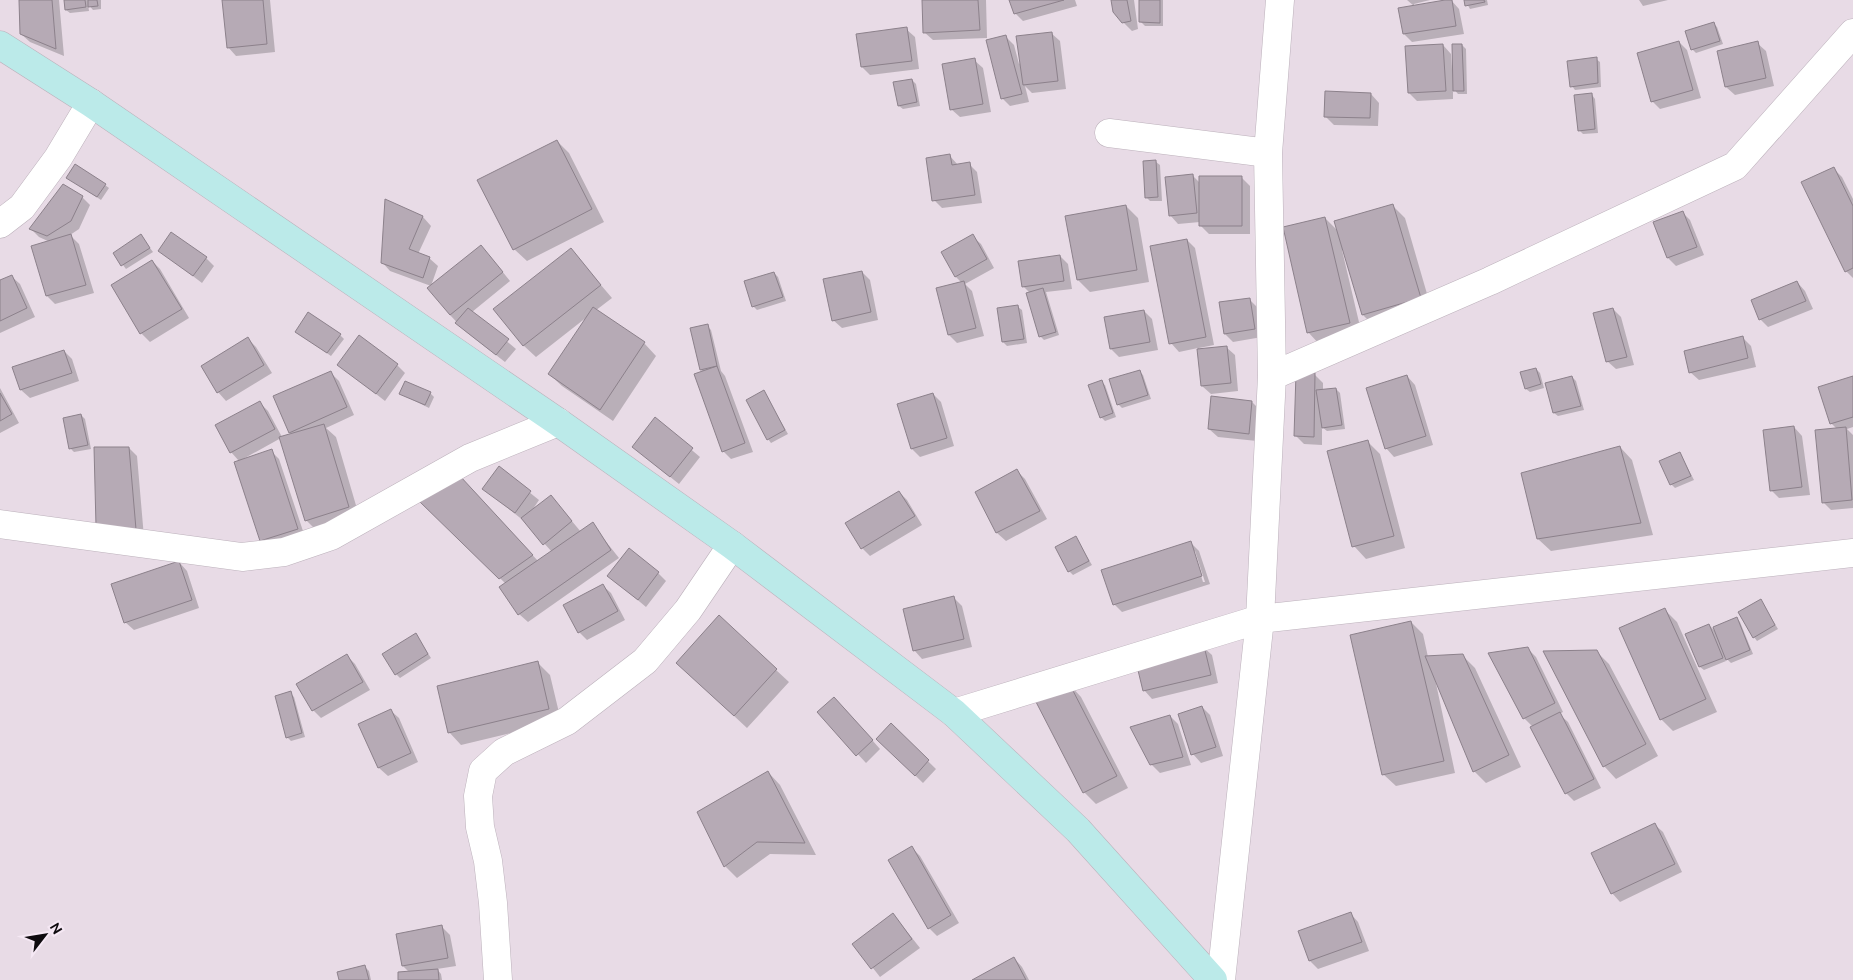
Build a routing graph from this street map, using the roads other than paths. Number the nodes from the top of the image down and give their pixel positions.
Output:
1 (1280, 0) edge
2 (1853, 33) edge
3 (0, 45) edge
4 (92, 103) junction
5 (1109, 133) dead end
6 (1268, 153) junction
7 (0, 224) edge
8 (1272, 376) junction
9 (558, 422) junction
10 (0, 524) edge
11 (732, 546) junction
12 (1853, 553) edge
13 (1260, 619) junction
14 (954, 713) junction
15 (498, 980) edge
16 (1213, 980) edge
17 (1221, 980) edge

1 - 6 street
2 - 8 street
3 - 4 street
4 - 7 street
4 - 9 street
5 - 6 street
6 - 8 street
8 - 13 street
9 - 10 street
9 - 11 street
11 - 14 street
11 - 15 street
12 - 13 street
13 - 14 street
13 - 17 street
14 - 16 street

